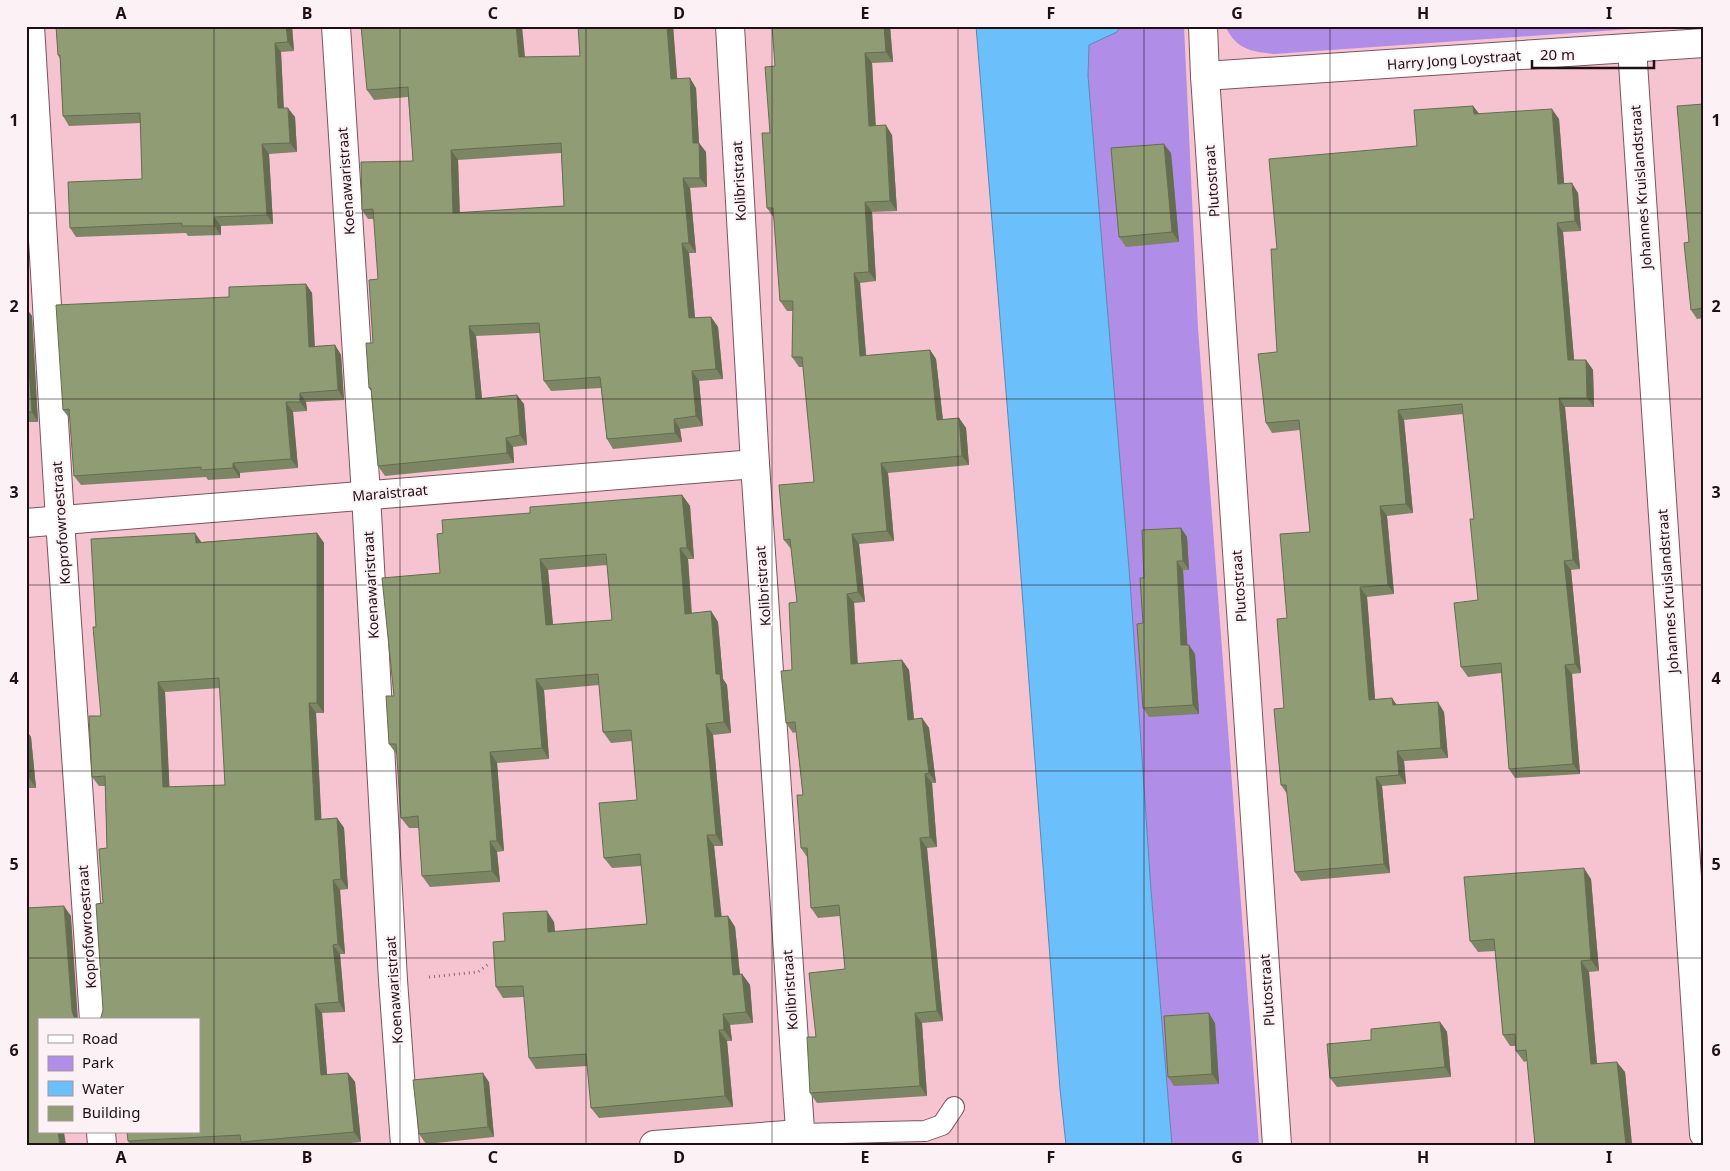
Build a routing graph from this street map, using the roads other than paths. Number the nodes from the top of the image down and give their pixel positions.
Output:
1 (30, 26) edge
2 (336, 26) edge
3 (730, 26) edge
4 (1203, 26) edge
5 (1704, 43) edge
6 (1632, 48) junction
7 (1205, 76) junction
8 (755, 464) junction
9 (366, 495) junction
10 (60, 520) junction
11 (26, 523) edge
12 (94, 1018) edge
13 (954, 1107) dead end
14 (1704, 1134) edge
15 (800, 1139) edge
16 (405, 1145) edge
17 (654, 1145) edge
18 (1278, 1145) edge

1 - 10 street, Koprofowroestraat
2 - 9 street, Koenawaristraat
3 - 8 street, Kolibristraat
4 - 7 street, Plutostraat
5 - 6 street, Harry Jong Loystraat
6 - 7 street, Harry Jong Loystraat
6 - 14 street, Johannes Kruislandstraat
7 - 18 street, Plutostraat
8 - 9 street, Maraistraat
8 - 15 street, Kolibristraat
9 - 10 street, Maraistraat
9 - 16 street, Koenawaristraat
10 - 11 street, Maraistraat
10 - 12 street, Koprofowroestraat
13 - 15 lane
15 - 17 street

